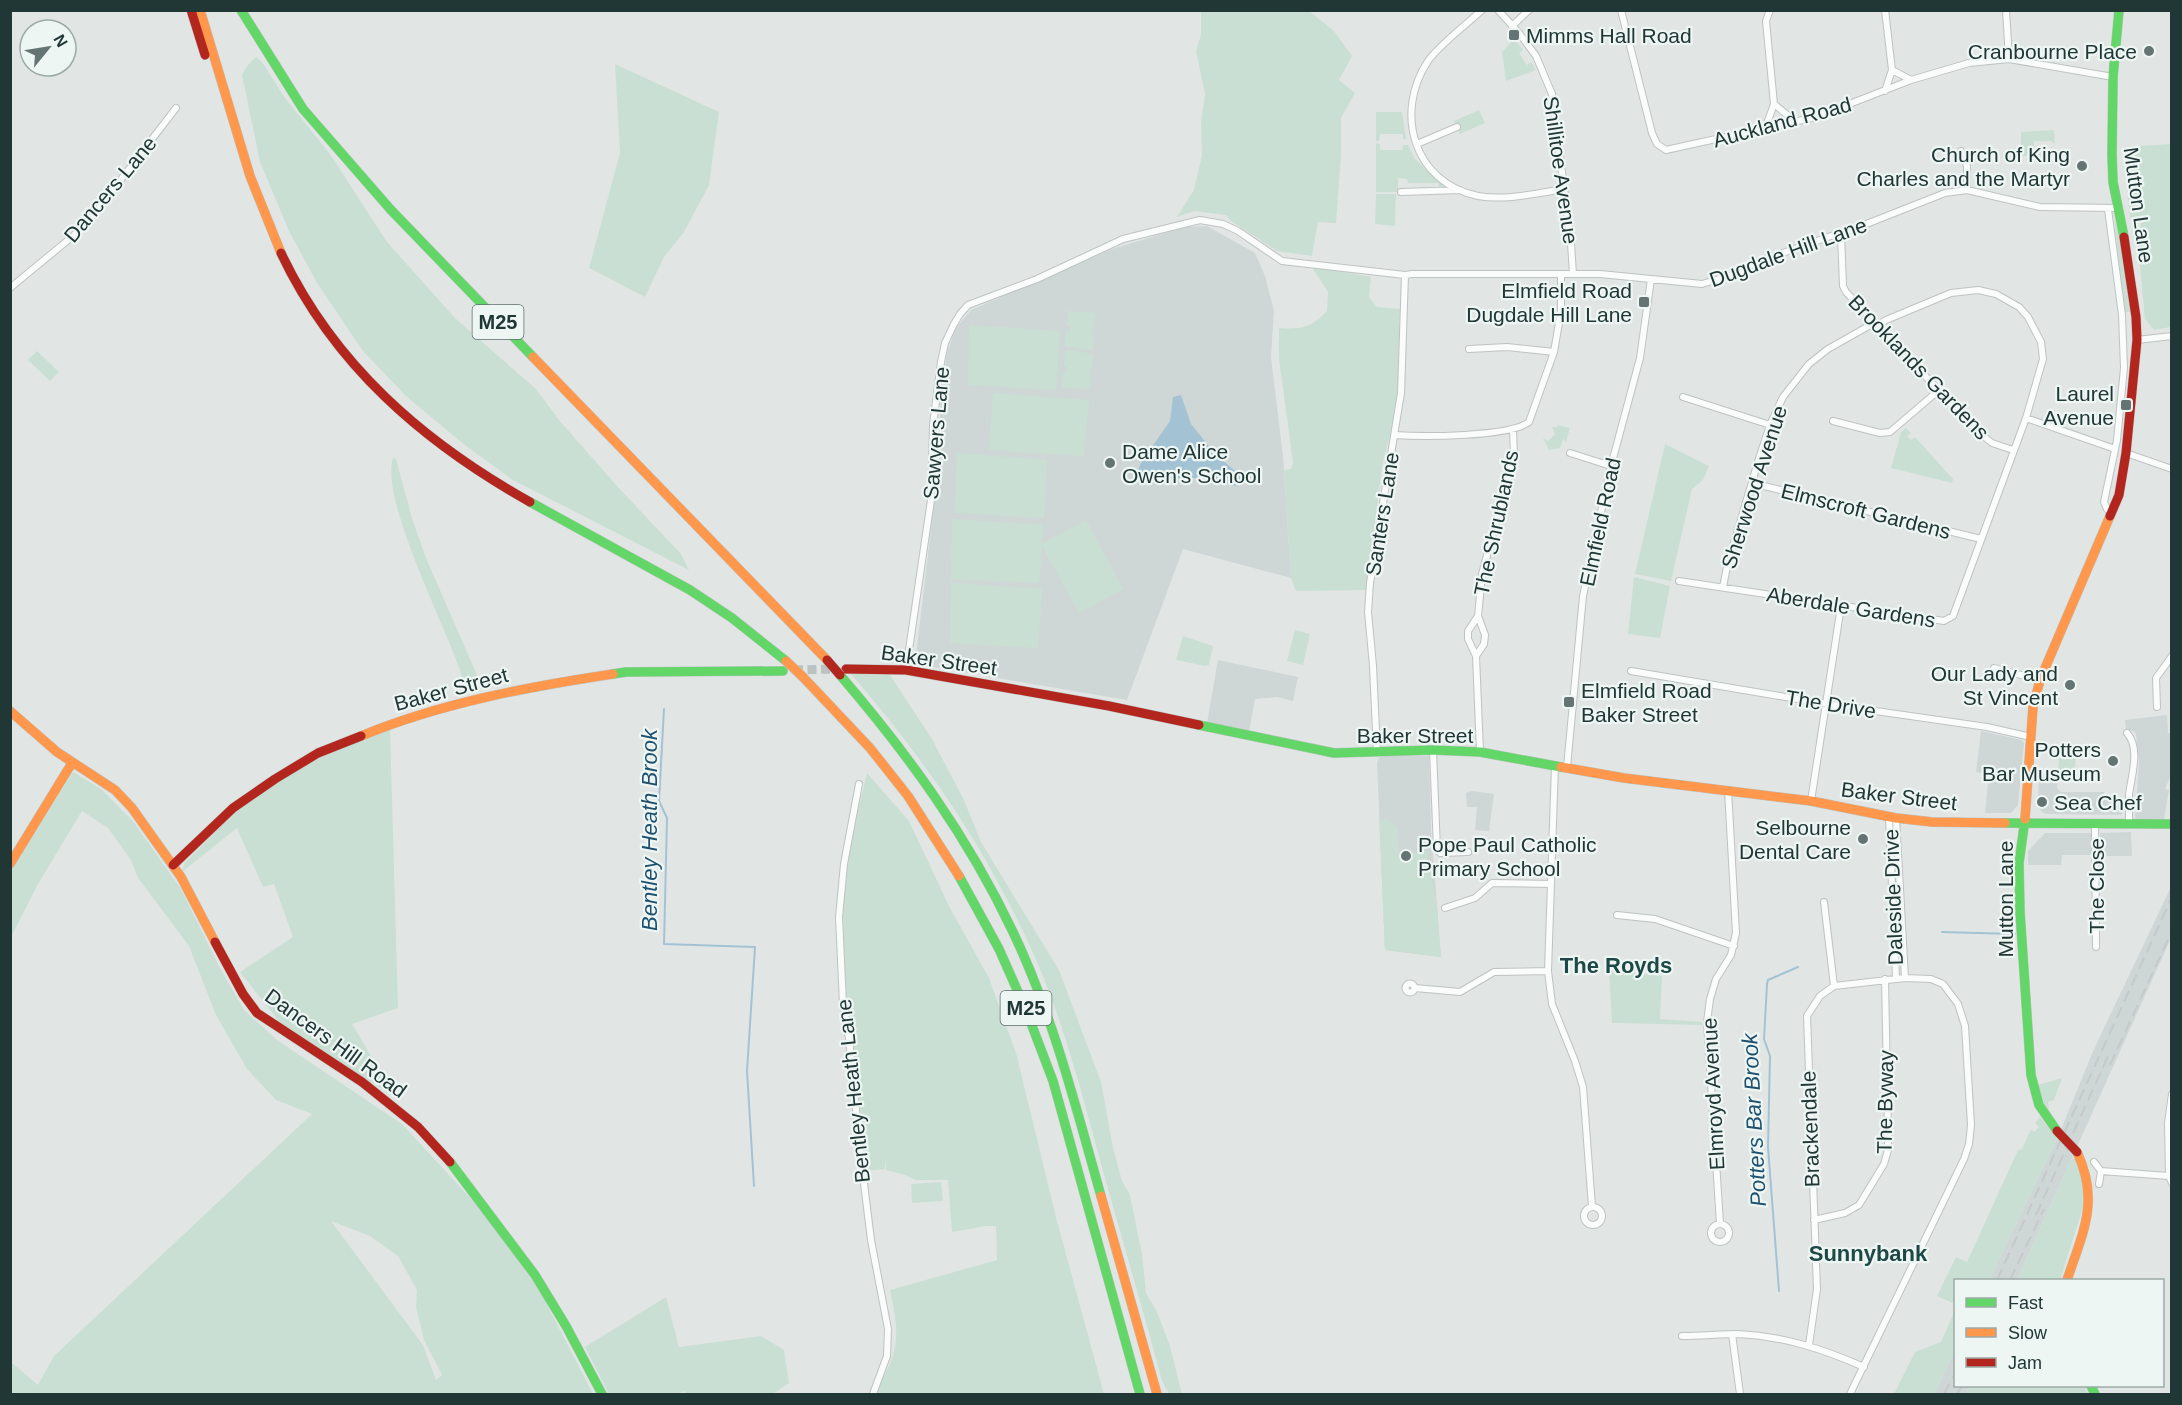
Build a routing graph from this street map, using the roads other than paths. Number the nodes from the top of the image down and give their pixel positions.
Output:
1 (191, 10) edge
2 (200, 10) edge
3 (241, 10) edge
4 (250, 10) edge
5 (1482, 10) edge
6 (1498, 10) edge
7 (1529, 10) edge
8 (1621, 10) edge
9 (1770, 10) edge
10 (1884, 10) edge
11 (2006, 10) edge
12 (2118, 10) edge
13 (1512, 26) junction
14 (2009, 59) junction
15 (1892, 70) junction
16 (2113, 76) junction
17 (1911, 80) junction
18 (1884, 91) junction
19 (1774, 104) junction
20 (176, 108) dead end
21 (312, 118) junction
22 (1796, 122) junction
23 (1457, 128) dead end
24 (1765, 129) junction
25 (235, 131) junction
26 (1417, 144) junction
27 (1961, 151) dead end
28 (1565, 189) junction
29 (1461, 190) junction
30 (1967, 190) junction
31 (1401, 192) dead end
32 (2113, 208) junction
33 (1200, 220) joint
34 (1841, 234) junction
35 (1573, 274) junction
36 (1406, 275) junction
37 (1561, 275) junction
38 (1650, 279) junction
39 (10, 288) edge
40 (1875, 324) junction
41 (2172, 336) edge
42 (2137, 340) junction
43 (1469, 349) dead end
44 (1554, 352) junction
45 (2130, 368) junction
46 (1938, 391) junction
47 (1683, 397) dead end
48 (2026, 418) junction
49 (1833, 421) dead end
50 (1770, 425) junction
51 (1513, 430) junction
52 (1395, 435) junction
53 (2115, 449) junction
54 (2013, 450) junction
55 (1570, 453) dead end
56 (2126, 453) junction
57 (1611, 466) junction
58 (2172, 470) edge
59 (1752, 483) junction
60 (2113, 512) junction
61 (1981, 539) junction
62 (1679, 581) dead end
63 (1723, 587) junction
64 (1841, 606) junction
65 (1478, 616) junction
66 (1476, 656) junction
67 (2172, 656) edge
68 (784, 666) junction
69 (1994, 668) dead end
70 (906, 670) junction
71 (1631, 671) dead end
72 (843, 672) junction
73 (2040, 680) junction
74 (1827, 704) junction
75 (2157, 707) dead end
76 (10, 711) edge
77 (2127, 733) dead end
78 (2031, 736) junction
79 (1433, 750) junction
80 (1377, 752) junction
81 (1480, 752) junction
82 (72, 763) junction
83 (1554, 765) junction
84 (1567, 767) junction
85 (859, 784) dead end
86 (1728, 790) junction
87 (1812, 801) junction
88 (1893, 817) junction
89 (2024, 824) junction
90 (2095, 824) junction
91 (2129, 824) junction
92 (2172, 824) edge
93 (1468, 852) dead end
94 (10, 864) edge
95 (173, 865) junction
96 (1551, 884) junction
97 (1824, 902) dead end
98 (1444, 908) dead end
99 (1617, 915) dead end
100 (1734, 946) junction
101 (2096, 947) dead end
102 (1548, 971) junction
103 (1896, 978) junction
104 (1905, 978) junction
105 (1885, 979) junction
106 (1834, 986) junction
107 (1415, 988) dead end
108 (2172, 1094) edge
109 (2094, 1161) dead end
110 (2101, 1171) junction
111 (2169, 1176) junction
112 (2099, 1184) dead end
113 (2172, 1184) edge
114 (1592, 1207) dead end
115 (1814, 1220) junction
116 (1720, 1224) dead end
117 (2068, 1279) edge
118 (1732, 1334) junction
119 (1682, 1336) dead end
120 (1809, 1345) junction
121 (1863, 1367) junction
122 (602, 1395) edge
123 (873, 1395) edge
124 (1140, 1395) edge
125 (1156, 1395) edge
126 (1740, 1395) edge
127 (1850, 1395) edge

1 - 25 main road, M25
2 - 25 main road, M25
3 - 21 main road, M25
4 - 21 main road, M25
5 - 26 street
6 - 13 street, Shillitoe Avenue
7 - 13 street
8 - 24 street, Auckland Road
9 - 19 street
10 - 15 street
11 - 14 street
12 - 16 main road, Mutton Lane
13 - 28 street, Shillitoe Avenue
14 - 16 street, Auckland Road
14 - 17 street, Auckland Road
15 - 17 street
15 - 18 street
16 - 32 main road, Mutton Lane
17 - 18 street, Auckland Road
18 - 22 street, Auckland Road
19 - 22 street
19 - 24 street
20 - 39 street, Dancers Lane
21 - 72 main road, M25, bridge
22 - 24 street, Auckland Road
23 - 26 street
25 - 68 main road, M25
26 - 29 street
27 - 30 street
28 - 29 street
28 - 35 street, Shillitoe Avenue
29 - 31 street
30 - 32 street, Dugdale Hill Lane
30 - 34 street, Dugdale Hill Lane
32 - 42 main road, Mutton Lane
32 - 45 street, Mutton Lane
33 - 36 street, Dugdale Hill Lane
33 - 70 street, Sawyers Lane
34 - 38 street, Dugdale Hill Lane
34 - 40 street, Brooklands Gardens
35 - 37 street, Dugdale Hill Lane
35 - 38 street, Dugdale Hill Lane
36 - 37 street, Dugdale Hill Lane
36 - 52 street, Santers Lane
37 - 44 street
38 - 57 street, Elmfield Road
40 - 46 street, Brooklands Gardens
40 - 48 street, Sherwood Avenue
40 - 50 street, Sherwood Avenue
41 - 42 street
42 - 45 main road, Mutton Lane
43 - 44 street
44 - 51 street
45 - 53 street, Mutton Lane
45 - 56 main road, Mutton Lane
46 - 49 street
46 - 54 street, Brooklands Gardens
47 - 50 street
48 - 53 street
48 - 54 street, Aberdale Gardens
50 - 59 street, Sherwood Avenue
51 - 52 street
51 - 65 street, The Shrublands
52 - 80 street, Santers Lane
53 - 60 street, Mutton Lane
54 - 61 street, Aberdale Gardens
55 - 57 street
56 - 58 street
56 - 60 main road, Mutton Lane
57 - 84 street, Elmfield Road
59 - 61 street, Elmscroft Gardens
59 - 63 street, Sherwood Avenue
60 - 73 main road, Mutton Lane
61 - 64 street, Aberdale Gardens
62 - 63 street, Aberdale Gardens
63 - 64 street, Aberdale Gardens
64 - 74 street
65 - 66 street, The Shrublands
65 - 66 street, The Shrublands
66 - 81 street, The Shrublands
67 - 75 street
68 - 95 main road, Baker Street
68 - 124 main road, M25, bridge
69 - 73 street
70 - 72 main road, Baker Street
70 - 80 main road, Baker Street
71 - 74 street, The Drive
72 - 125 main road, M25
73 - 78 main road, Mutton Lane
74 - 78 street, The Drive
74 - 87 street
76 - 82 main road, Dancers Hill Road
77 - 91 street
78 - 89 main road, Mutton Lane
79 - 80 main road, Baker Street
79 - 81 main road, Baker Street
79 - 93 street
81 - 83 main road, Baker Street
82 - 94 main road
82 - 95 main road, Dancers Hill Road
83 - 84 main road, Baker Street
83 - 96 street
84 - 86 main road, Baker Street
85 - 123 street, Bentley Heath Lane
86 - 87 main road, Baker Street
86 - 100 street, Elmroyd Avenue
87 - 88 main road, Baker Street
88 - 89 main road, Baker Street
88 - 103 street, Daleside Drive
88 - 104 street, Daleside Drive
89 - 90 main road, Baker Street
89 - 117 main road, Mutton Lane, bridge
90 - 91 main road, Baker Street
90 - 101 street, The Close
91 - 92 main road, Baker Street
95 - 122 main road, Dancers Hill Road
96 - 98 street
96 - 102 street
97 - 106 street
99 - 100 street
100 - 116 street, Elmroyd Avenue
102 - 107 street
102 - 114 street
103 - 104 street
103 - 105 street
104 - 121 street
105 - 106 street
105 - 115 street, The Byway
106 - 115 street, Brackendale
108 - 111 street
109 - 110 street
110 - 111 street
110 - 112 street
111 - 113 street
115 - 120 street, Brackendale
118 - 119 street
118 - 120 street
118 - 126 street
120 - 121 street
121 - 127 street

